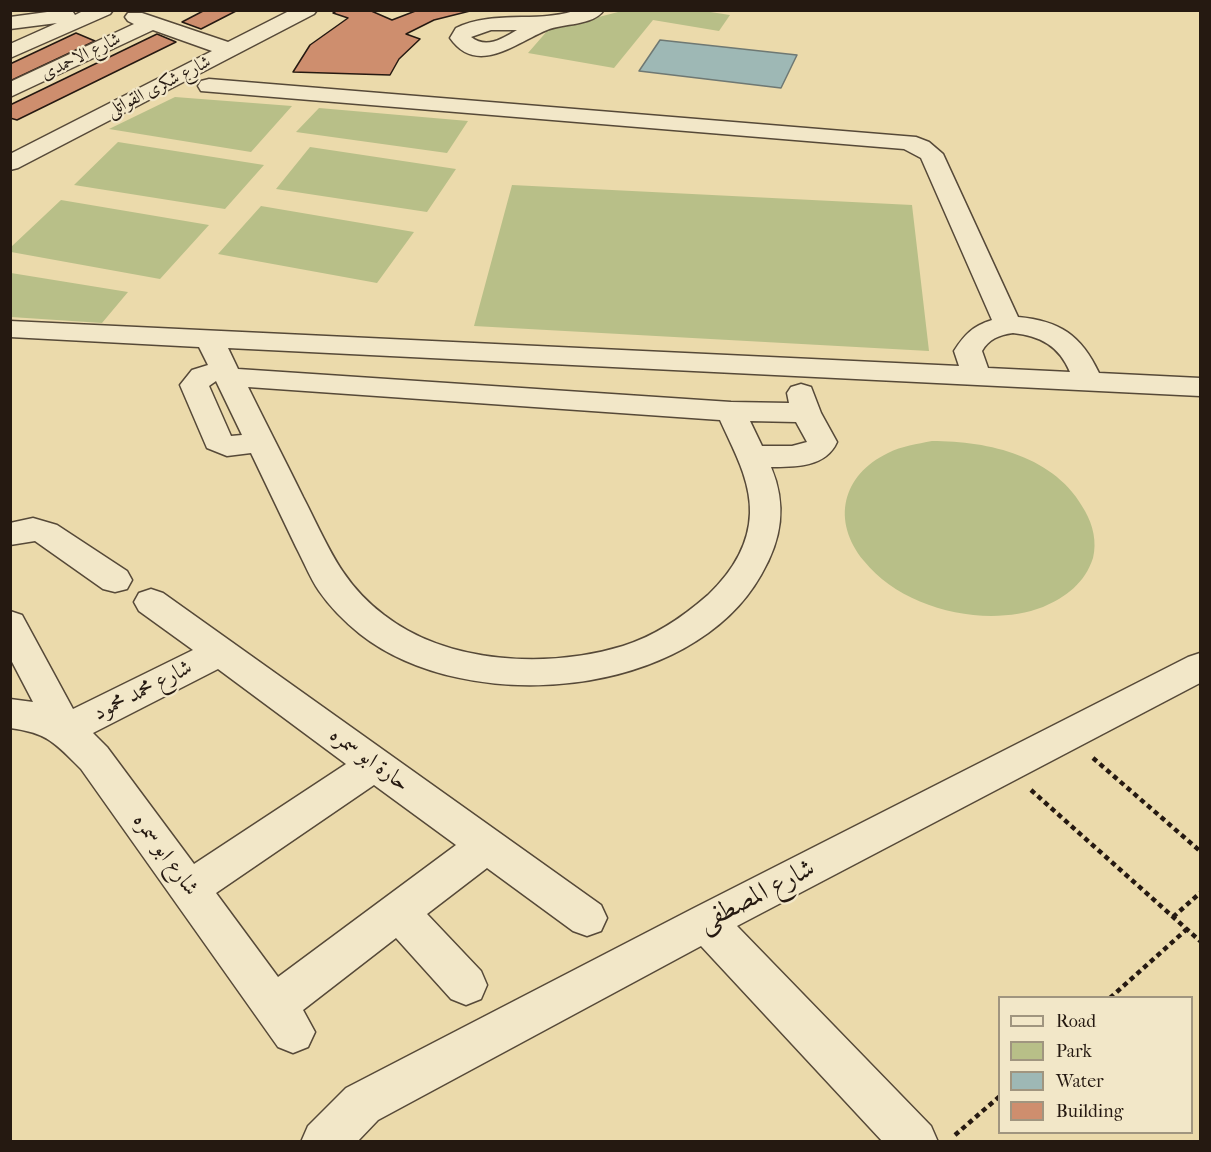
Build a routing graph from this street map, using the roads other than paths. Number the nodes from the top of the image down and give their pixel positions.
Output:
1 (307, 10) edge
2 (594, 10) edge
3 (86, 13) edge
4 (10, 23) edge
5 (501, 24) junction
6 (542, 24) junction
7 (515, 40) junction
8 (230, 50) junction
9 (10, 52) edge
10 (209, 86) dead end
11 (10, 91) edge
12 (10, 140) edge
13 (35, 150) junction
14 (10, 163) edge
15 (1008, 325) junction
16 (10, 329) edge
17 (209, 338) junction
18 (797, 367) junction
19 (226, 373) junction
20 (977, 375) junction
21 (1088, 380) junction
22 (1200, 387) edge
23 (731, 411) junction
24 (806, 413) junction
25 (750, 456) junction
26 (10, 534) edge
27 (116, 580) dead end
28 (151, 602) dead end
29 (10, 624) edge
30 (221, 652) junction
31 (1200, 667) edge
32 (10, 713) edge
33 (66, 730) junction
34 (375, 764) junction
35 (487, 845) junction
36 (190, 890) junction
37 (399, 912) junction
38 (588, 918) dead end
39 (706, 922) junction
40 (466, 985) dead end
41 (324, 1142) edge
42 (915, 1142) edge

1 - 8 street, شارع شكرى القواتلى
2 - 6 street
3 - 4 street
3 - 9 street
5 - 6 street
5 - 7 street
5 - 7 street
6 - 7 street
8 - 11 street, شارع الاحمدى
8 - 13 street, شارع شكرى القواتلى
10 - 15 street
12 - 13 street
13 - 14 street, شارع شكرى القواتلى
15 - 20 street
15 - 21 street
16 - 17 street
17 - 18 street
17 - 19 street
18 - 20 street
18 - 24 street
19 - 23 street
19 - 25 street
20 - 21 street
21 - 22 street
23 - 24 street
23 - 25 street
24 - 25 street
26 - 27 street
28 - 30 street, حارة ابو سمره
29 - 33 street
30 - 33 street, شارع محمد محمود
30 - 34 street, حارة ابو سمره
31 - 39 street, شارع المصطفى
32 - 33 street, شارع ابو سمره
33 - 36 street, شارع ابو سمره
34 - 35 street, حارة ابو سمره
34 - 36 street
35 - 37 street
35 - 38 street, حارة ابو سمره
36 - 37 street, شارع ابو سمره
37 - 40 street
39 - 41 street, شارع المصطفى
39 - 42 street

